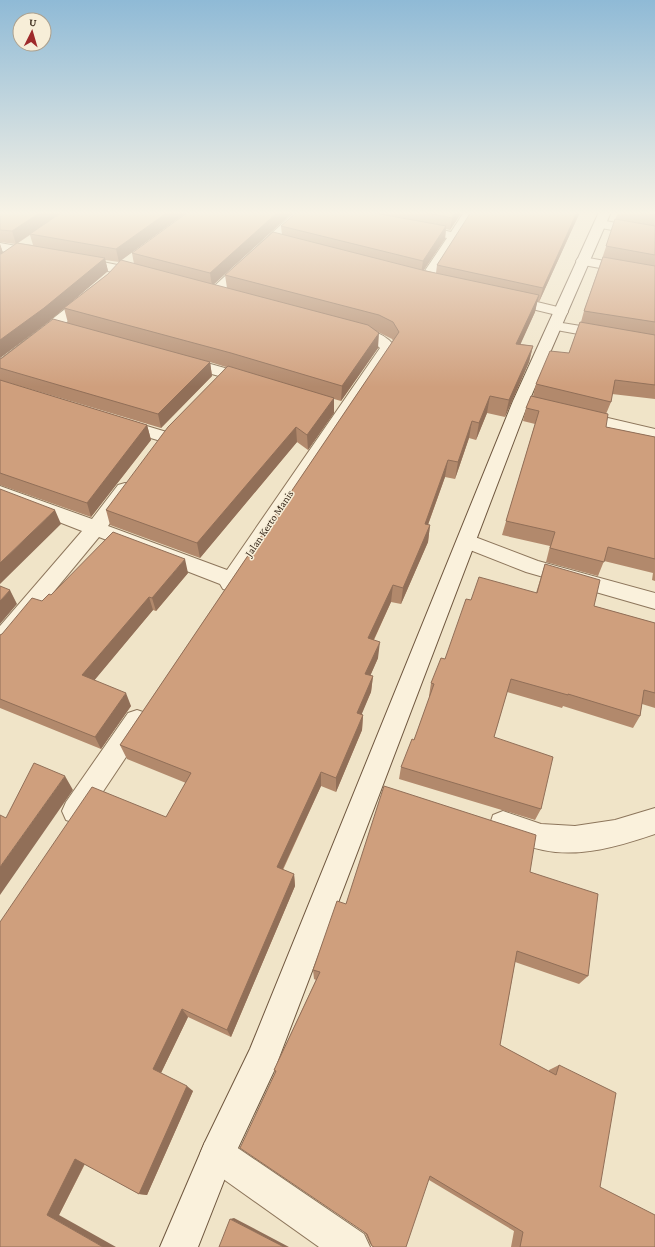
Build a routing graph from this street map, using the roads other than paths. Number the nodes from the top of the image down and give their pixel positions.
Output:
1 (119, 270) edge
2 (129, 270) edge
3 (235, 270) edge
4 (431, 270) edge
5 (579, 270) edge
6 (634, 270) edge
7 (655, 274) edge
8 (151, 276) edge
9 (409, 277) edge
10 (110, 279) edge
11 (425, 280) junction
12 (440, 284) edge
13 (99, 288) edge
14 (493, 296) edge
15 (230, 297) edge
16 (558, 319) junction
17 (336, 326) edge
18 (655, 343) edge
19 (166, 356) edge
20 (0, 368) edge
21 (263, 384) edge
22 (559, 411) edge
23 (104, 419) edge
24 (655, 434) edge
25 (164, 438) edge
26 (136, 474) edge
27 (0, 492) edge
28 (95, 529) junction
29 (467, 541) junction
30 (232, 580) junction
31 (218, 600) edge
32 (655, 601) edge
33 (4, 630) edge
34 (147, 705) edge
35 (478, 816) edge
36 (655, 821) edge
37 (62, 830) edge
38 (217, 1154) junction
39 (179, 1247) edge
40 (351, 1247) edge

1 - 10 street
2 - 8 street
3 - 15 street
4 - 11 street
5 - 16 street
6 - 7 street
9 - 11 street
11 - 12 street
13 - 20 street
14 - 16 street
16 - 18 street
16 - 29 street
17 - 30 street, Jalan Kerto Manis
19 - 21 street
22 - 24 street
23 - 25 street
26 - 28 street
27 - 28 street
28 - 30 street
28 - 33 street
29 - 32 street
29 - 38 street
30 - 31 street, Jalan Kerto Manis
34 - 37 street
35 - 36 street
38 - 39 street
38 - 40 street

